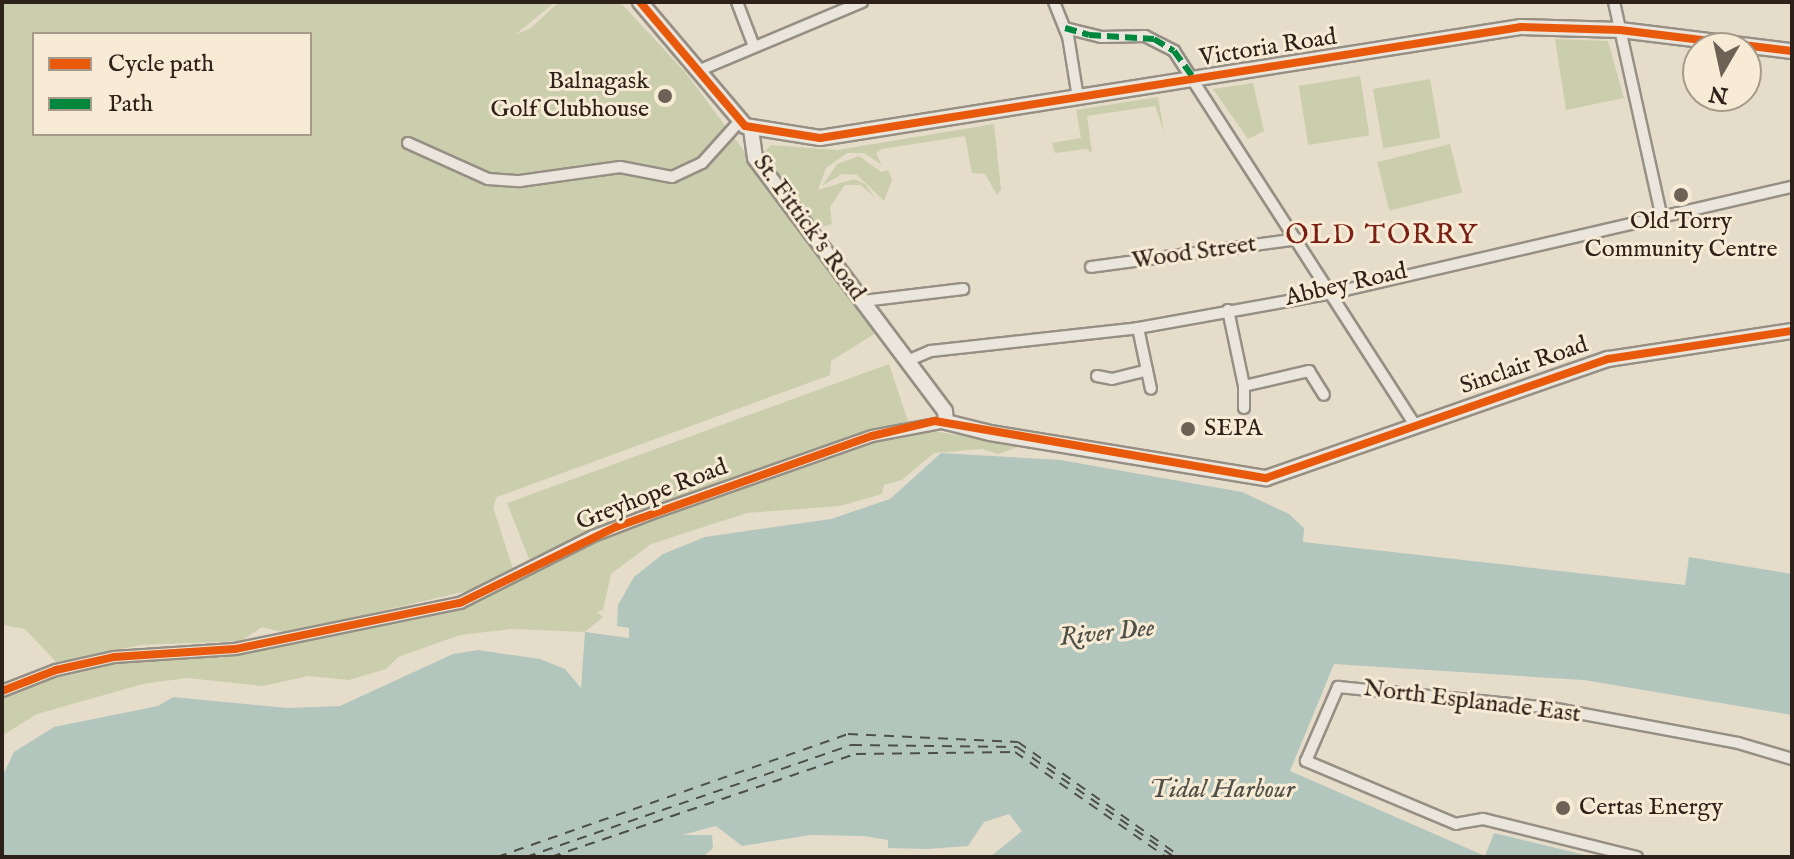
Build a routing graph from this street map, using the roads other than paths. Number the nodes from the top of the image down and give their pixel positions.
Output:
1 (640, 2) edge
2 (737, 2) edge
3 (862, 2) edge
4 (1054, 2) edge
5 (1614, 2) edge
6 (1065, 28) junction
7 (1620, 30) junction
8 (753, 44) junction
9 (1792, 51) edge
10 (700, 70) junction
11 (1195, 80) junction
12 (1078, 98) junction
13 (745, 125) junction
14 (408, 143) dead end
15 (1792, 187) edge
16 (1661, 214) junction
17 (1297, 239) junction
18 (1091, 267) dead end
19 (963, 289) dead end
20 (1332, 293) junction
21 (863, 301) junction
22 (1228, 310) junction
23 (1138, 328) junction
24 (1792, 331) edge
25 (907, 361) junction
26 (1147, 370) junction
27 (1097, 376) dead end
28 (1244, 386) junction
29 (1151, 389) dead end
30 (1324, 395) dead end
31 (1244, 408) dead end
32 (946, 422) junction
33 (1414, 424) junction
34 (1278, 475) joint
35 (2, 691) edge
36 (1792, 759) edge
37 (1637, 857) edge

1 - 10 street, St. Fittick's Road
2 - 8 street
3 - 8 street
4 - 6 street
5 - 7 street
6 - 11 street
6 - 12 street
7 - 9 street, Victoria Road
7 - 11 street, Victoria Road
7 - 16 street
8 - 10 street
10 - 13 street, St. Fittick's Road
11 - 12 street, Victoria Road
11 - 17 street
12 - 13 street, Victoria Road
13 - 14 street
13 - 21 street, St. Fittick's Road
15 - 16 street, Abbey Road
16 - 20 street, Abbey Road
17 - 18 street, Wood Street
17 - 20 street
19 - 21 street
20 - 22 street, Abbey Road
20 - 33 street
21 - 25 street, St. Fittick's Road
22 - 23 street, Abbey Road
22 - 28 street
23 - 25 street, Abbey Road
23 - 26 street
24 - 33 street, Sinclair Road
25 - 32 street, St. Fittick's Road
26 - 27 street
26 - 29 street
28 - 30 street
28 - 31 street
32 - 34 street, Greyhope Road
32 - 35 street, Greyhope Road
33 - 34 street, Sinclair Road
36 - 37 street, North Esplanade East

